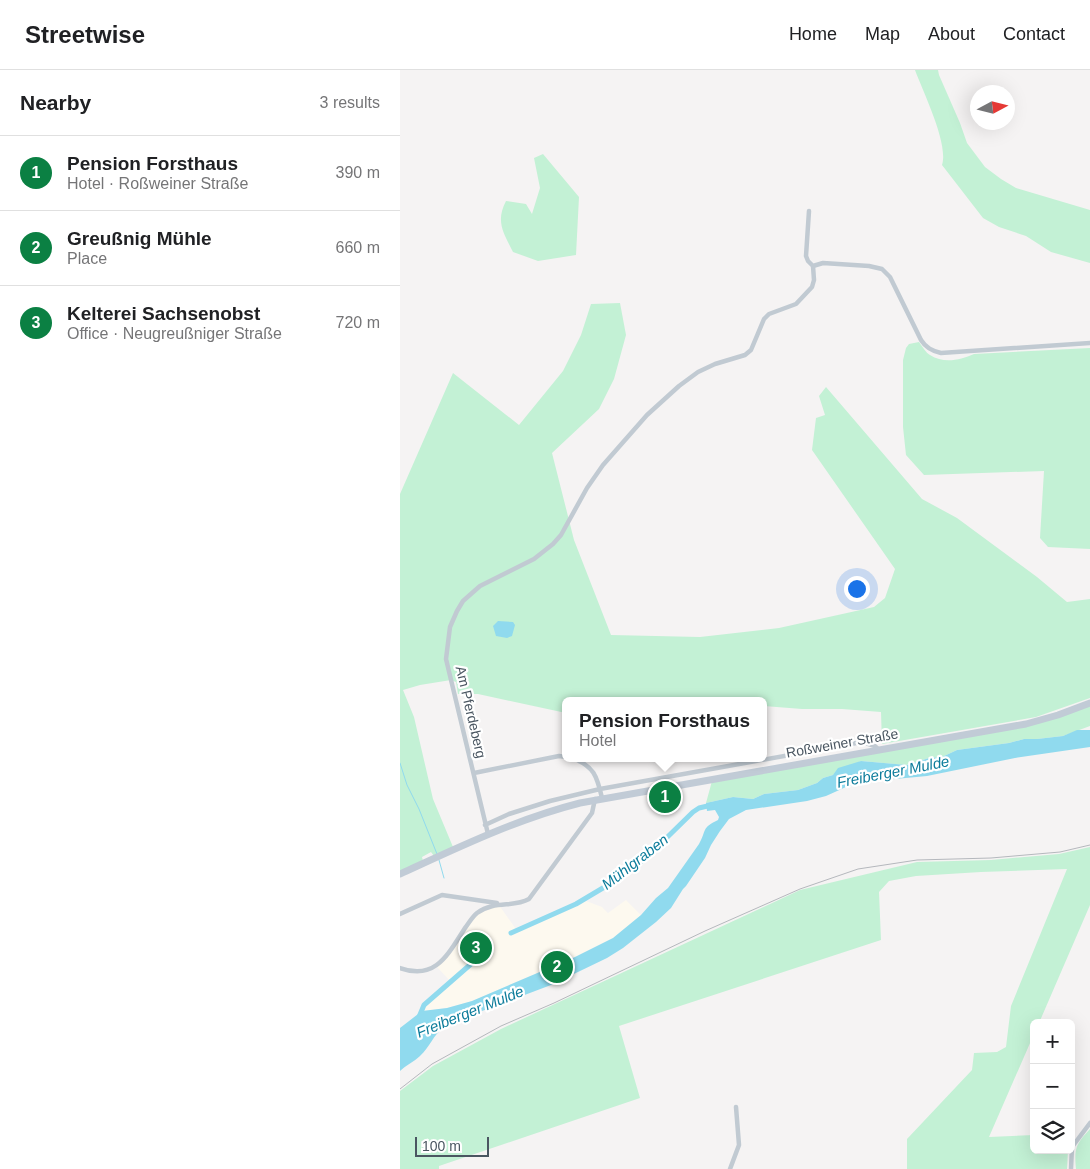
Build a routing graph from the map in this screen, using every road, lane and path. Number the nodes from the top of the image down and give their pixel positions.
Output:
1 (809, 211) dead end
2 (813, 266) junction
3 (1090, 343) edge
4 (1090, 703) edge
5 (884, 738) dead end
6 (862, 742) junction
7 (878, 749) junction
8 (562, 756) edge
9 (767, 759) edge
10 (579, 762) edge
11 (749, 762) edge
12 (692, 772) junction
13 (474, 773) junction
14 (641, 781) junction
15 (694, 782) junction
16 (600, 789) junction
17 (642, 791) junction
18 (599, 798) junction
19 (485, 825) junction
20 (488, 834) junction
21 (400, 874) edge
22 (501, 903) junction
23 (400, 914) edge
24 (400, 968) edge
25 (736, 1107) dead end
26 (1090, 1123) edge
27 (730, 1169) edge
28 (1072, 1169) edge

1 - 2 street
2 - 3 street
2 - 13 street, Am Pferdeberg
4 - 7 main road, Roßweiner Straße
5 - 6 street
6 - 7 street
6 - 9 street
7 - 15 main road, Roßweiner Straße
8 - 13 street
10 - 16 street
11 - 12 street
12 - 14 street
12 - 15 street
13 - 19 street, Am Pferdeberg
14 - 16 street
14 - 17 street
15 - 17 main road, Roßweiner Straße
16 - 18 street
16 - 19 street
17 - 18 main road, Roßweiner Straße
18 - 20 main road, Roßweiner Straße
18 - 22 street
19 - 20 street, Am Pferdeberg
20 - 21 main road, Roßweiner Straße
22 - 23 street
22 - 24 street
25 - 27 street
26 - 28 street

